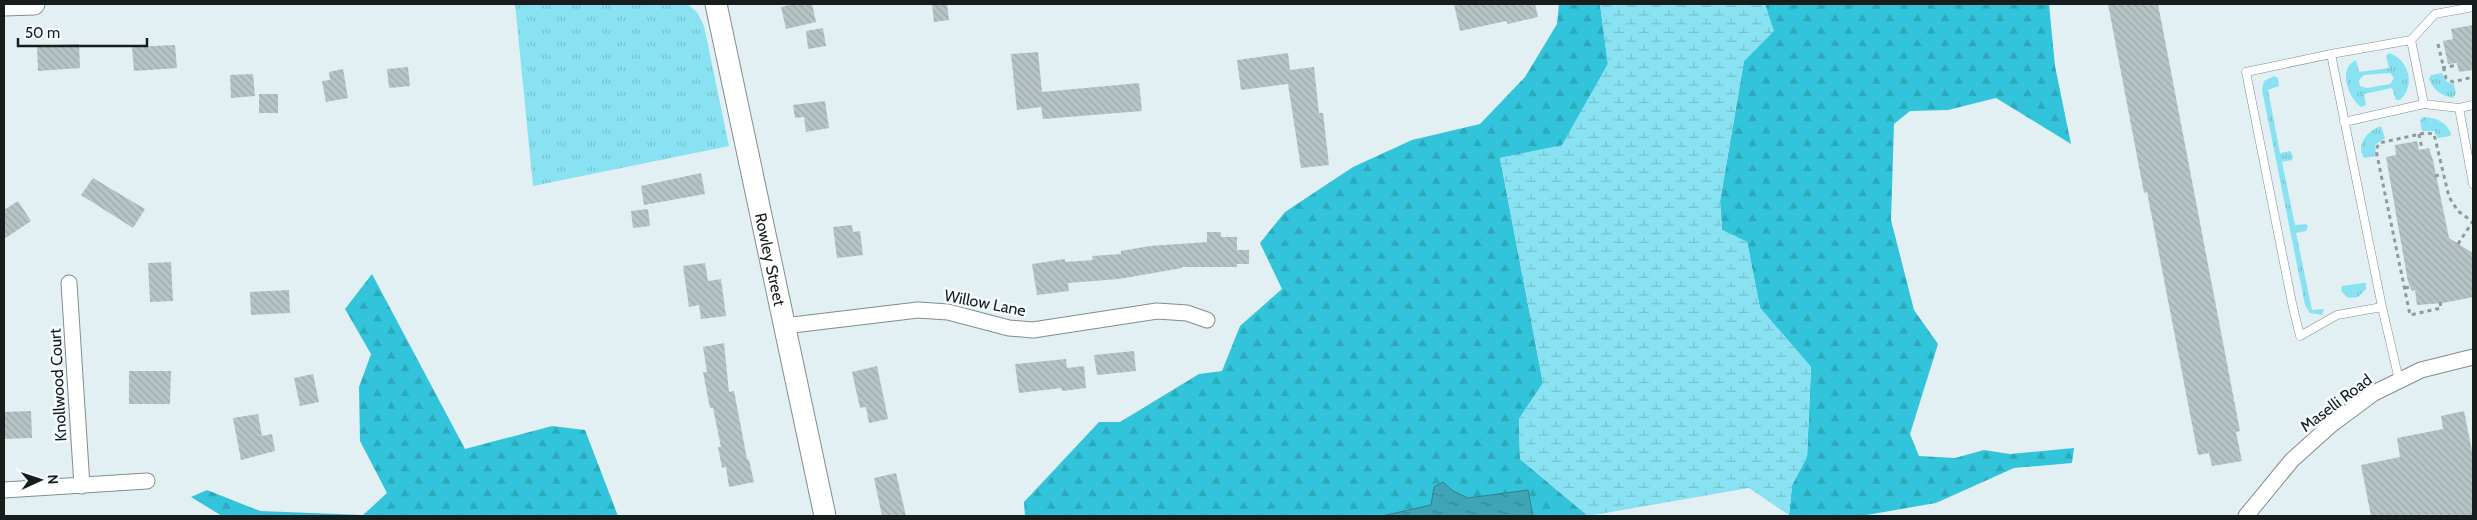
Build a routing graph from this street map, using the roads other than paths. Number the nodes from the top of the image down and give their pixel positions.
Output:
1 (34, 4) edge
2 (716, 4) edge
3 (4, 5) edge
4 (2473, 7) edge
5 (2411, 40) junction
6 (2331, 54) junction
7 (2424, 104) junction
8 (2473, 105) edge
9 (2459, 108) junction
10 (2344, 122) junction
11 (2473, 184) edge
12 (69, 283) dead end
13 (2382, 307) junction
14 (1207, 320) dead end
15 (784, 326) junction
16 (2473, 357) edge
17 (2399, 380) junction
18 (147, 481) dead end
19 (82, 486) junction
20 (4, 490) edge
21 (824, 516) edge
22 (2246, 516) edge

1 - 3 street
2 - 15 street, Rowley Street
4 - 5 lane
5 - 6 lane
5 - 7 lane
6 - 10 lane
6 - 13 lane
7 - 9 lane
7 - 10 lane
8 - 9 lane
9 - 11 lane
10 - 13 lane
12 - 19 street, Knollwood Court
13 - 17 lane
14 - 15 street, Willow Lane
15 - 21 street, Rowley Street
16 - 17 street, Maselli Road
17 - 22 street, Maselli Road
18 - 19 street
19 - 20 street

